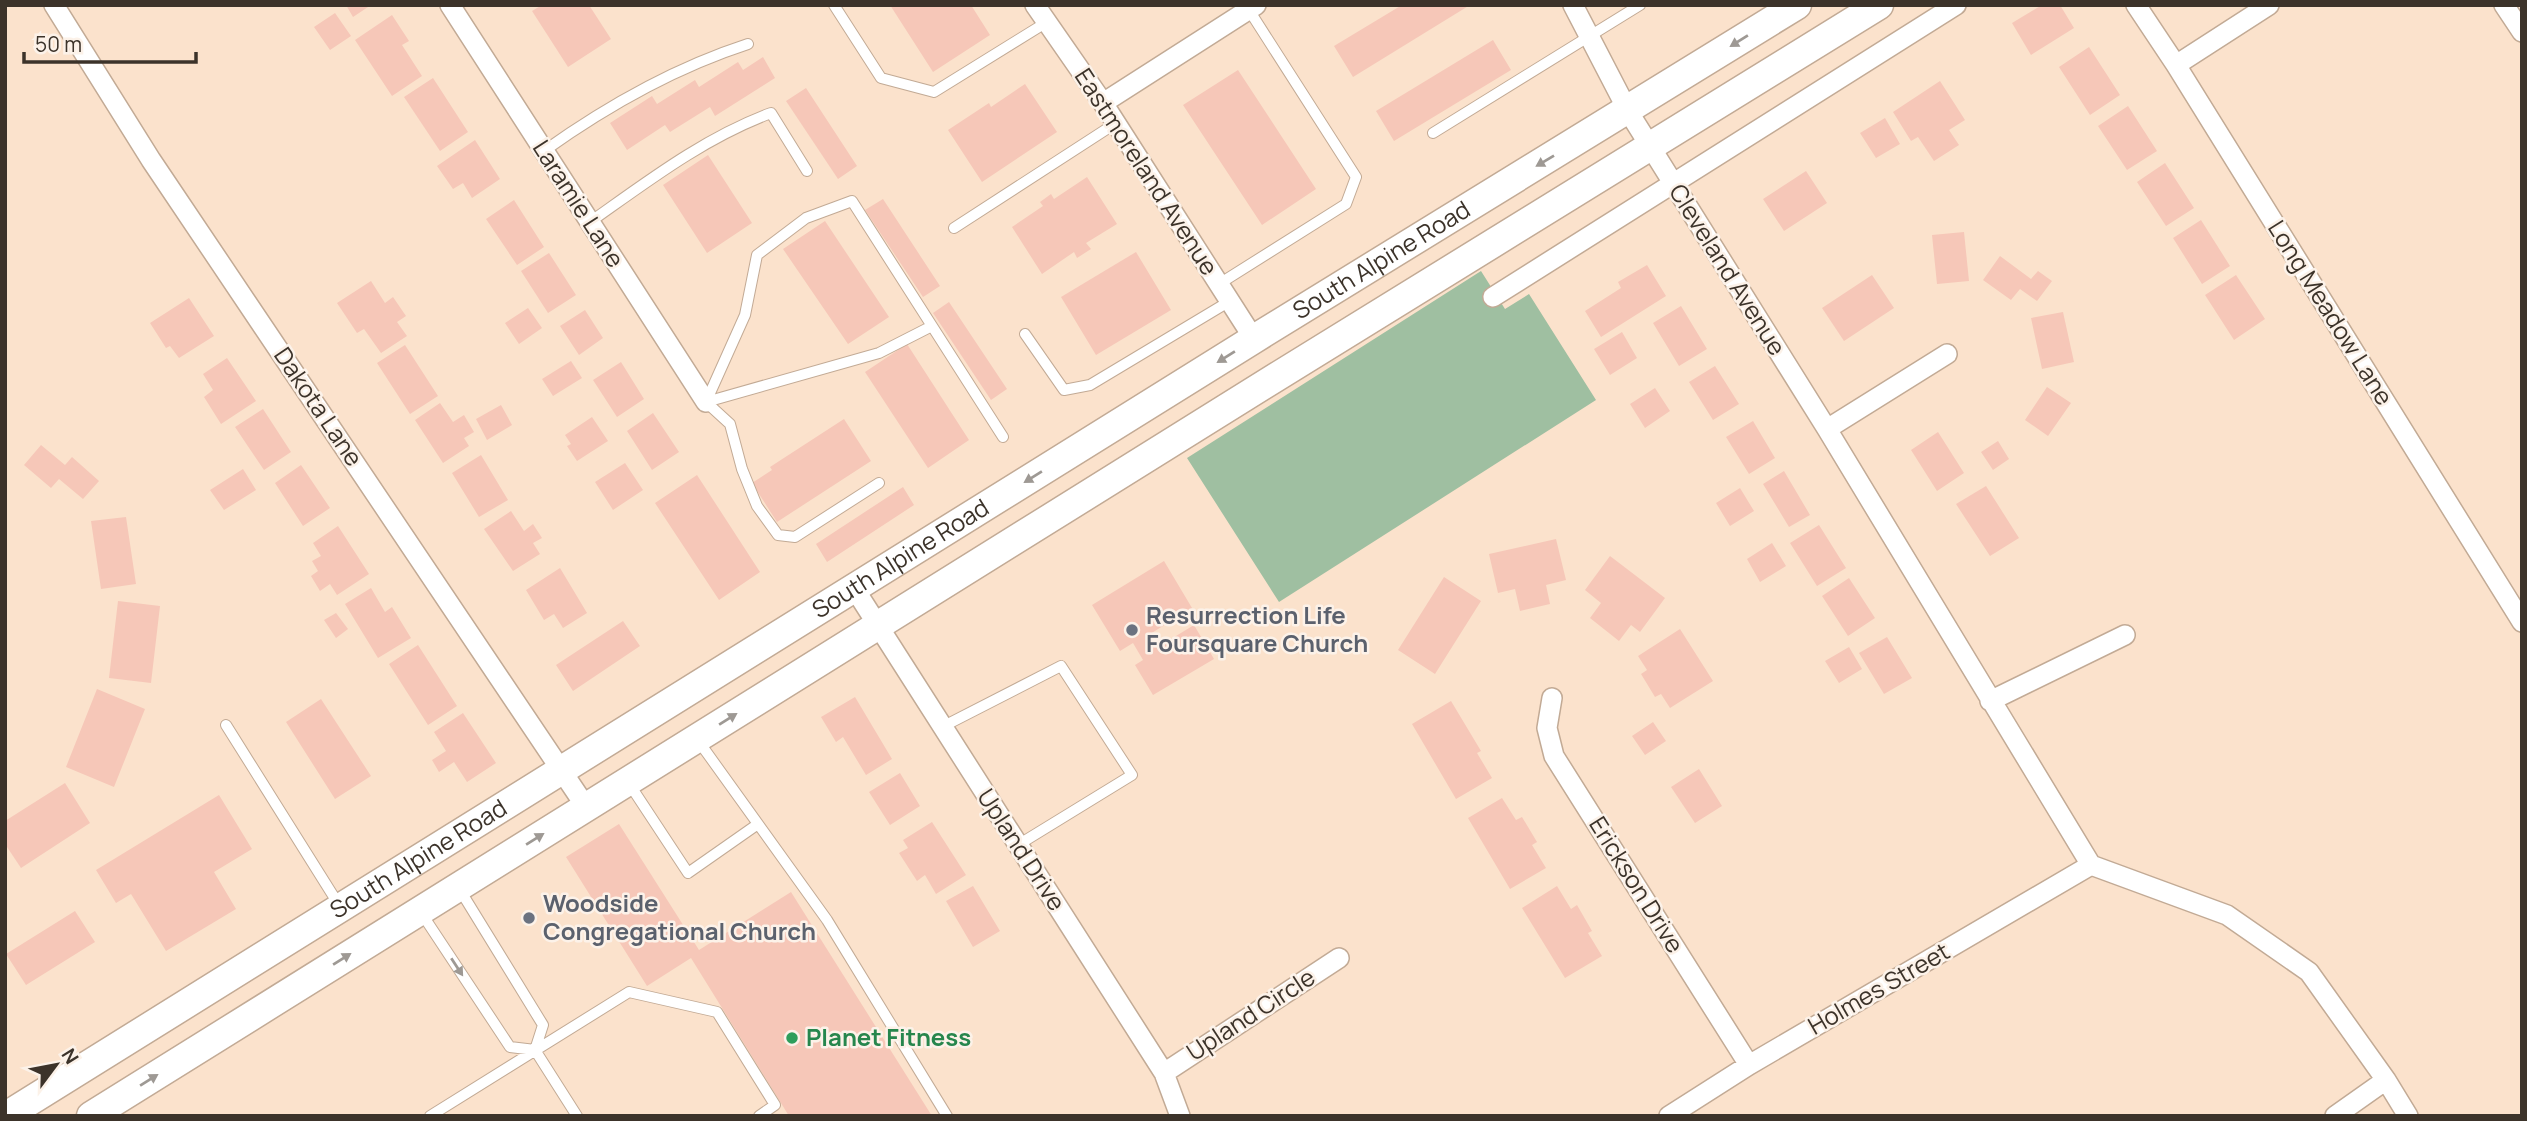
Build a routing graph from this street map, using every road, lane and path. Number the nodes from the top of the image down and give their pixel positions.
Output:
1 (54, 5) edge
2 (450, 5) edge
3 (834, 5) edge
4 (1035, 5) edge
5 (1573, 5) edge
6 (1640, 5) edge
7 (1797, 5) edge
8 (1879, 5) edge
9 (1956, 5) edge
10 (2136, 5) edge
11 (2269, 5) edge
12 (2504, 5) edge
13 (1253, 8) edge
14 (1047, 22) junction
15 (2522, 32) edge
16 (1589, 36) junction
17 (748, 44) dead end
18 (2176, 65) junction
19 (1103, 103) junction
20 (1628, 111) junction
21 (1116, 123) junction
22 (1433, 133) dead end
23 (1651, 147) junction
24 (544, 151) junction
25 (807, 171) dead end
26 (1673, 183) junction
27 (590, 222) junction
28 (954, 228) dead end
29 (1219, 284) junction
30 (1493, 297) dead end
31 (1230, 301) junction
32 (932, 326) junction
33 (1025, 334) dead end
34 (1254, 339) junction
35 (1947, 354) dead end
36 (706, 402) junction
37 (1826, 429) junction
38 (1003, 436) dead end
39 (879, 483) dead end
40 (854, 588) junction
41 (2522, 622) edge
42 (877, 627) junction
43 (2125, 635) dead end
44 (1552, 698) dead end
45 (1990, 701) junction
46 (226, 725) dead end
47 (942, 727) junction
48 (697, 738) junction
49 (561, 771) junction
50 (628, 781) junction
51 (586, 807) junction
52 (758, 824) junction
53 (1018, 845) junction
54 (2091, 865) junction
55 (458, 886) junction
56 (341, 908) junction
57 (420, 910) junction
58 (1339, 958) dead end
59 (535, 1050) junction
60 (1749, 1065) junction
61 (1164, 1073) junction
62 (2386, 1080) junction
63 (6, 1116) edge
64 (91, 1116) edge
65 (430, 1116) edge
66 (577, 1116) edge
67 (759, 1116) edge
68 (947, 1116) edge
69 (1180, 1116) edge
70 (1669, 1116) edge
71 (2335, 1116) edge
72 (2408, 1116) edge

1 - 49 street, Dakota Lane
2 - 24 street, Laramie Lane
3 - 14 lane
4 - 14 street, Eastmoreland Avenue
5 - 16 street, Cleveland Avenue
6 - 16 lane
7 -> 20 main road, South Alpine Road
8 - 23 main road, South Alpine Road
9 - 26 street
10 - 18 street, Long Meadow Lane
11 - 18 street
12 - 15 street
13 - 19 street
13 - 29 lane
14 - 19 street, Eastmoreland Avenue
16 - 20 street, Cleveland Avenue
16 - 22 lane
17 - 24 lane
18 - 41 street, Long Meadow Lane
19 - 21 street, Eastmoreland Avenue
20 - 23 street, Cleveland Avenue
20 -> 34 main road, South Alpine Road
21 - 28 lane
21 - 29 street, Eastmoreland Avenue
23 - 26 street, Cleveland Avenue
23 - 42 main road, South Alpine Road
24 - 27 street, Laramie Lane
25 - 27 lane
26 - 30 street
26 - 37 street, Cleveland Avenue
27 - 36 street, Laramie Lane
29 - 31 street, Eastmoreland Avenue
31 - 33 lane
31 - 34 street, Eastmoreland Avenue
32 - 36 lane
32 - 36 lane
32 - 38 lane
34 -> 40 main road, South Alpine Road
35 - 37 street
36 - 39 lane
37 - 45 street, Cleveland Avenue
40 - 42 street, Upland Drive
40 - 49 main road, South Alpine Road
42 - 47 street, Upland Drive
48 -> 42 main road, South Alpine Road
43 - 45 street
44 - 60 street, Erickson Drive
45 - 54 street, Cleveland Avenue
46 - 56 lane
47 - 53 street, Upland Drive
47 - 53 lane
48 - 50 main road, South Alpine Road
48 - 52 lane
49 - 51 street, Dakota Lane
49 - 56 main road, South Alpine Road
50 - 51 main road, South Alpine Road
50 - 52 lane
55 -> 51 main road, South Alpine Road
52 - 68 lane
53 - 61 street, Upland Drive
54 - 60 street, Holmes Street
54 - 62 street
55 - 57 main road, South Alpine Road
55 - 59 lane
56 - 63 main road, South Alpine Road
57 -> 59 lane
64 -> 57 main road, South Alpine Road
58 - 61 street, Upland Circle
59 - 65 lane
59 - 66 lane
59 - 67 lane
60 - 70 street, Holmes Street
61 - 69 street, Upland Drive
62 - 71 street
62 - 72 street

